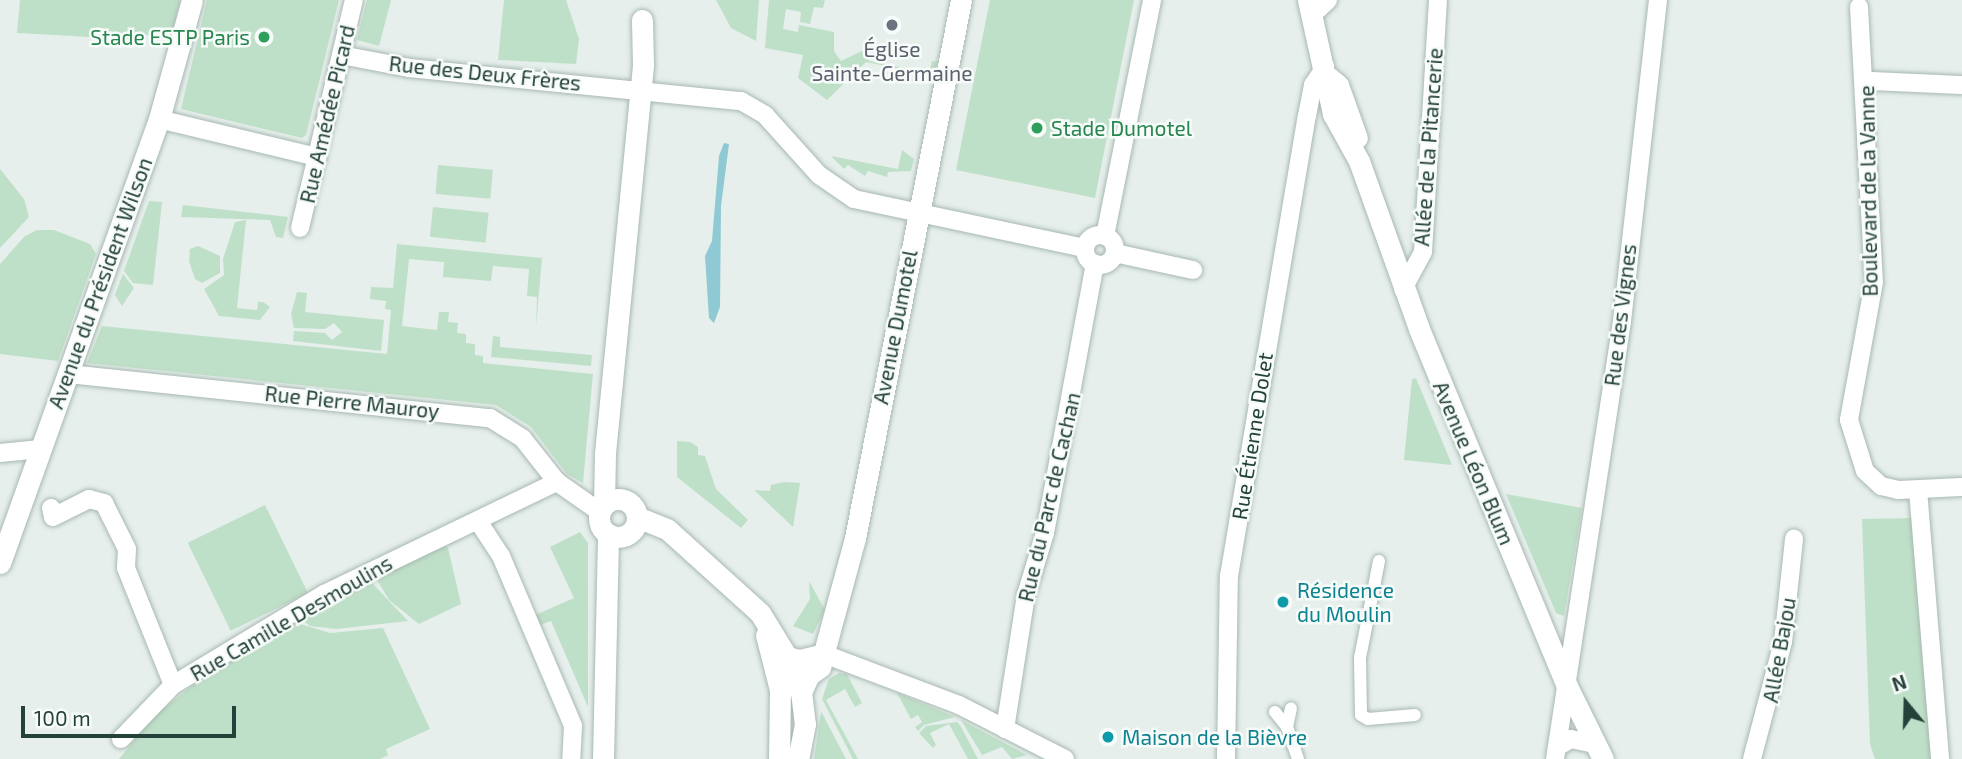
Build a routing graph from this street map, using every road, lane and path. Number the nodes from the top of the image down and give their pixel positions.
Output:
1 (192, 0) edge
2 (354, 0) edge
3 (961, 0) edge
4 (1152, 0) edge
5 (1328, 0) edge
6 (1438, 0) edge
7 (1658, 0) edge
8 (1859, 2) edge
9 (1310, 8) edge
10 (643, 10) edge
11 (341, 55) junction
12 (1326, 72) junction
13 (1870, 81) dead end
14 (1962, 85) edge
15 (635, 89) junction
16 (1333, 114) junction
17 (1307, 116) junction
18 (159, 120) junction
19 (317, 157) junction
20 (1359, 161) junction
21 (918, 214) junction
22 (300, 228) dead end
23 (1105, 236) junction
24 (1084, 248) junction
25 (1115, 253) junction
26 (1095, 264) junction
27 (1193, 270) dead end
28 (1403, 289) junction
29 (68, 373) junction
30 (41, 449) junction
31 (0, 453) edge
32 (557, 482) junction
33 (1962, 487) edge
34 (1917, 490) junction
35 (608, 506) junction
36 (51, 508) dead end
37 (637, 517) junction
38 (478, 522) junction
39 (608, 534) junction
40 (1794, 538) dead end
41 (1379, 561) dead end
42 (0, 563) edge
43 (1574, 628) junction
44 (1545, 632) junction
45 (824, 654) junction
46 (792, 673) junction
47 (173, 685) junction
48 (1567, 686) junction
49 (1291, 708) dead end
50 (1275, 712) dead end
51 (1415, 715) dead end
52 (1287, 727) junction
53 (1005, 729) junction
54 (121, 739) dead end
55 (1599, 752) edge
56 (1556, 753) edge
57 (572, 759) edge
58 (603, 759) edge
59 (779, 759) edge
60 (798, 759) edge
61 (1065, 759) edge
62 (1226, 759) edge
63 (1298, 759) edge
64 (1752, 759) edge
65 (1940, 759) edge

1 - 18 main road, Avenue du Président Wilson
2 - 11 street, Rue Amédée Picard
3 - 21 main road, Avenue Dumotel
4 - 23 street
5 - 9 street
6 - 28 street, Allée de la Pitancerie
7 - 43 street, Rue des Vignes
8 - 34 street, Boulevard de la Vanne
9 - 12 main road, Avenue Léon Blum
10 - 15 main road
11 - 15 street, Rue des Deux Frères
11 - 19 street, Rue Amédée Picard
12 - 16 main road, Avenue Léon Blum
12 - 17 street, Rue Étienne Dolet
12 - 20 main road, Avenue Léon Blum
13 - 14 street
15 - 21 street, Rue des Deux Frères
15 - 35 main road
16 - 17 street
16 - 20 main road, Avenue Léon Blum
17 - 62 street, Rue Étienne Dolet
18 - 19 street
18 - 29 main road, Avenue du Président Wilson
19 - 22 street, Rue Amédée Picard
20 - 28 main road, Avenue Léon Blum
21 - 24 street, Rue des Deux Frères
21 - 45 main road, Avenue Dumotel
23 - 24 street
23 - 25 street
24 - 26 street
25 - 26 street
25 - 27 street
26 - 53 street, Rue du Parc de Cachan
28 - 44 main road, Avenue Léon Blum
29 - 30 main road, Avenue du Président Wilson
29 - 32 street, Rue Pierre Mauroy
30 - 31 street
30 - 42 main road, Avenue du Président Wilson
32 - 35 street, Rue Pierre Mauroy
32 - 38 street, Rue Camille Desmoulins
33 - 34 street
34 - 65 street
35 - 37 main road
35 - 39 main road
36 - 47 street
37 - 39 main road
37 - 46 main road
38 - 47 street, Rue Camille Desmoulins
38 - 57 street
39 - 58 main road
40 - 64 street, Allée Bajou
41 - 51 street
43 - 44 street
43 - 48 street, Rue des Vignes
44 - 48 main road, Avenue Léon Blum
45 - 46 main road, Avenue Dumotel
45 - 53 street
46 - 59 main road
46 - 60 main road
47 - 54 street, Rue Camille Desmoulins
48 - 55 main road, Avenue Léon Blum
48 - 56 street, Rue des Vignes
49 - 52 street
50 - 52 street
52 - 63 street
53 - 61 street
55 - 56 street, Rue des Vignes

